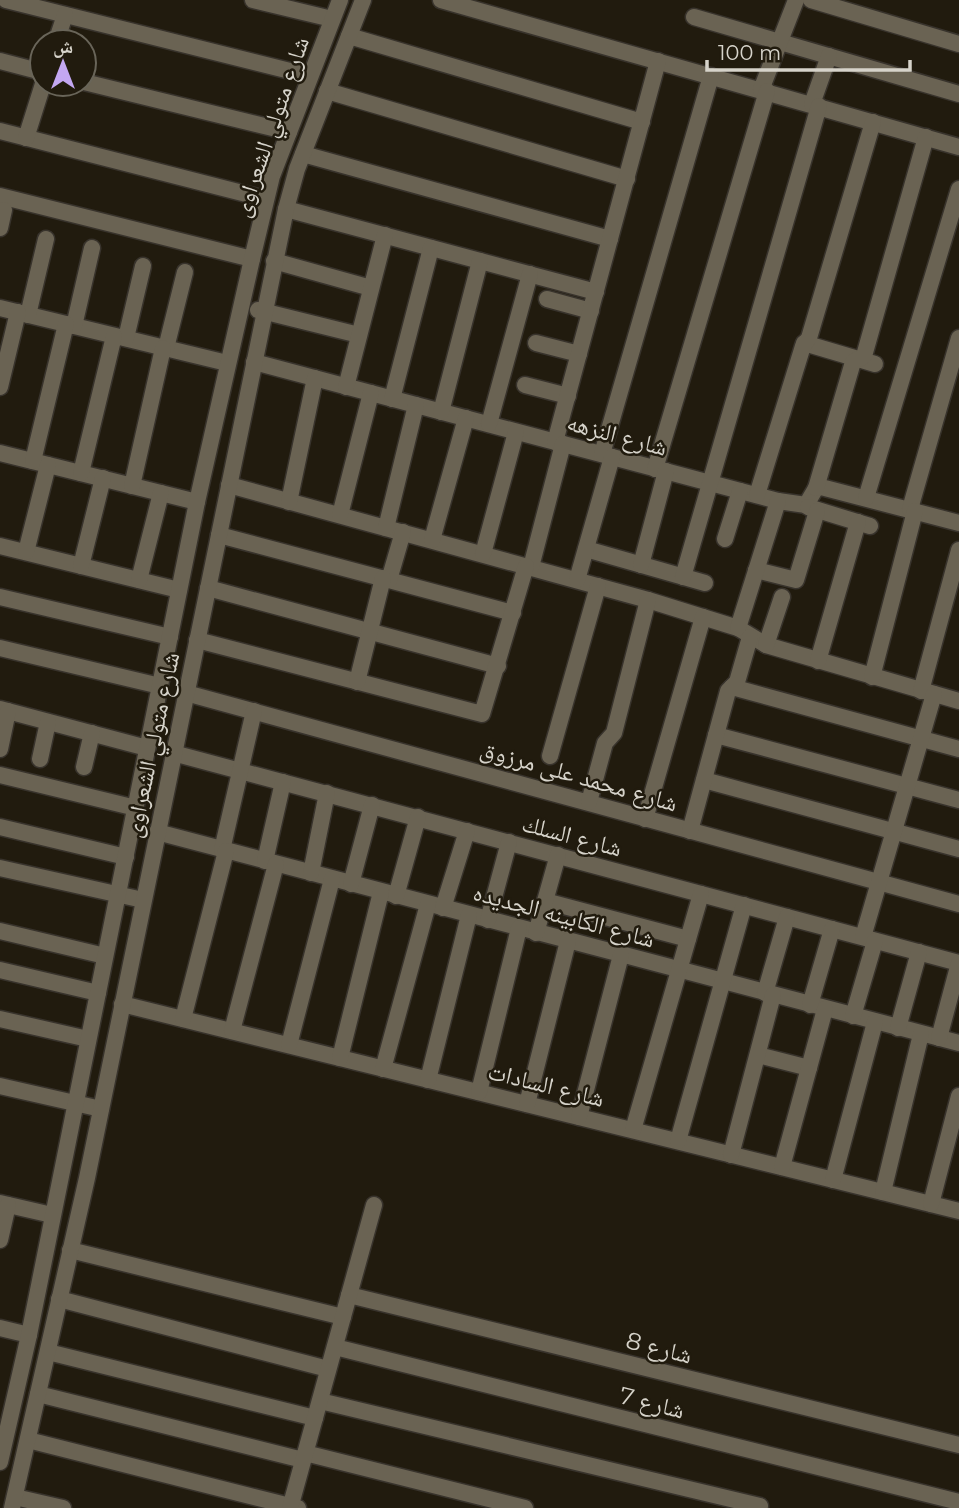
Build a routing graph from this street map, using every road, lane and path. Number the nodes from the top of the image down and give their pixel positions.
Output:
1 (6, 0) edge
2 (253, 0) edge
3 (340, 0) edge
4 (363, 0) edge
5 (442, 0) edge
6 (796, 0) edge
7 (811, 0) edge
8 (65, 15) junction
9 (694, 17) dead end
10 (332, 19) junction
11 (61, 28) edge
12 (349, 36) junction
13 (780, 43) junction
14 (959, 44) edge
15 (828, 56) junction
16 (0, 61) edge
17 (658, 61) junction
18 (28, 68) edge
19 (310, 76) junction
20 (711, 76) junction
21 (98, 85) edge
22 (327, 91) junction
23 (764, 91) junction
24 (959, 94) edge
25 (39, 98) edge
26 (816, 105) junction
27 (642, 122) junction
28 (873, 122) junction
29 (0, 131) edge
30 (289, 132) junction
31 (926, 137) junction
32 (26, 138) junction
33 (959, 147) edge
34 (303, 154) junction
35 (626, 179) junction
36 (959, 189) edge
37 (267, 199) junction
38 (2, 204) edge
39 (286, 209) junction
40 (0, 228) edge
41 (384, 235) junction
42 (46, 239) dead end
43 (610, 239) junction
44 (92, 248) dead end
45 (431, 248) junction
46 (252, 259) junction
47 (274, 261) junction
48 (480, 261) junction
49 (143, 265) dead end
50 (184, 272) dead end
51 (530, 274) junction
52 (371, 288) junction
53 (596, 292) junction
54 (547, 299) dead end
55 (242, 306) junction
56 (0, 308) edge
57 (591, 311) junction
58 (265, 312) junction
59 (23, 313) junction
60 (70, 325) junction
61 (359, 335) junction
62 (120, 337) junction
63 (959, 338) edge
64 (536, 343) dead end
65 (804, 343) junction
66 (165, 348) junction
67 (579, 354) junction
68 (856, 358) junction
69 (254, 362) junction
70 (228, 363) junction
71 (875, 364) dead end
72 (316, 379) junction
73 (525, 385) dead end
74 (0, 387) edge
75 (346, 387) junction
76 (371, 393) junction
77 (568, 396) junction
78 (392, 399) junction
79 (416, 405) junction
80 (441, 412) junction
81 (466, 418) junction
82 (489, 424) junction
83 (516, 432) junction
84 (559, 443) junction
85 (0, 453) edge
86 (607, 456) junction
87 (41, 463) junction
88 (661, 470) junction
89 (81, 473) junction
90 (103, 478) junction
91 (710, 483) junction
92 (229, 485) junction
93 (132, 486) junction
94 (816, 488) junction
95 (740, 491) junction
96 (161, 492) junction
97 (757, 495) junction
98 (866, 498) junction
99 (778, 501) junction
100 (197, 502) junction
101 (289, 502) junction
102 (812, 508) junction
103 (913, 510) junction
104 (340, 515) junction
105 (959, 522) edge
106 (386, 528) junction
107 (403, 532) junction
108 (219, 534) junction
109 (725, 539) dead end
110 (432, 540) junction
111 (0, 546) edge
112 (586, 549) junction
113 (959, 550) edge
114 (26, 552) junction
115 (482, 554) junction
116 (641, 565) junction
117 (80, 566) junction
118 (529, 566) junction
119 (756, 570) junction
120 (683, 577) junction
121 (386, 579) junction
122 (139, 580) junction
123 (577, 580) junction
124 (705, 583) dead end
125 (598, 586) junction
126 (208, 588) junction
127 (179, 590) junction
128 (0, 597) edge
129 (782, 597) dead end
130 (648, 600) junction
131 (513, 613) junction
132 (703, 617) junction
133 (370, 631) junction
134 (744, 633) junction
135 (170, 637) junction
136 (197, 640) junction
137 (766, 645) junction
138 (0, 648) edge
139 (818, 661) junction
140 (498, 666) junction
141 (872, 677) junction
142 (357, 682) junction
143 (160, 686) junction
144 (732, 687) junction
145 (186, 693) junction
146 (928, 693) junction
147 (959, 701) edge
148 (4, 710) edge
149 (254, 711) junction
150 (48, 722) junction
151 (92, 733) junction
152 (716, 735) junction
153 (921, 738) junction
154 (148, 748) junction
155 (959, 749) edge
156 (0, 750) edge
157 (173, 753) junction
158 (550, 756) dead end
159 (40, 759) dead end
160 (84, 767) dead end
161 (240, 770) junction
162 (0, 775) edge
163 (704, 780) junction
164 (284, 782) junction
165 (907, 786) junction
166 (327, 793) junction
167 (959, 800) edge
168 (589, 802) junction
169 (372, 805) junction
170 (136, 808) junction
171 (418, 817) junction
172 (645, 819) junction
173 (0, 827) edge
174 (467, 831) junction
175 (690, 831) junction
176 (157, 832) junction
177 (894, 832) junction
178 (509, 842) junction
179 (959, 849) edge
180 (224, 850) junction
181 (558, 855) junction
182 (126, 857) junction
183 (271, 862) junction
184 (0, 868) edge
185 (311, 873) junction
186 (332, 879) junction
187 (879, 883) junction
188 (351, 884) junction
189 (118, 894) junction
190 (388, 894) junction
191 (701, 894) junction
192 (143, 900) junction
193 (545, 901) junction
194 (959, 904) edge
195 (744, 905) junction
196 (436, 906) junction
197 (469, 915) junction
198 (787, 917) junction
199 (488, 920) junction
200 (519, 928) junction
201 (832, 929) junction
202 (0, 931) edge
203 (536, 933) junction
204 (688, 939) junction
205 (869, 939) junction
206 (568, 941) junction
207 (919, 952) junction
208 (621, 955) junction
209 (106, 956) junction
210 (959, 963) edge
211 (0, 970) edge
212 (679, 970) junction
213 (721, 981) junction
214 (98, 993) junction
215 (769, 994) junction
216 (122, 1004) junction
217 (818, 1007) junction
218 (853, 1016) junction
219 (0, 1019) edge
220 (183, 1019) junction
221 (875, 1022) junction
222 (898, 1028) junction
223 (232, 1031) junction
224 (921, 1034) junction
225 (939, 1038) junction
226 (88, 1039) junction
227 (959, 1043) edge
228 (289, 1045) junction
229 (758, 1055) junction
230 (340, 1058) junction
231 (809, 1068) junction
232 (383, 1069) junction
233 (428, 1080) junction
234 (0, 1086) edge
235 (479, 1092) junction
236 (959, 1096) edge
237 (75, 1103) junction
238 (527, 1104) junction
239 (101, 1109) junction
240 (579, 1117) junction
241 (633, 1130) junction
242 (678, 1141) junction
243 (731, 1154) junction
244 (782, 1167) junction
245 (61, 1172) junction
246 (87, 1178) junction
247 (833, 1180) junction
248 (883, 1192) junction
249 (4, 1204) edge
250 (931, 1204) junction
251 (374, 1205) dead end
252 (959, 1211) edge
253 (52, 1215) junction
254 (0, 1240) edge
255 (70, 1250) junction
256 (349, 1295) junction
257 (59, 1299) junction
258 (343, 1317) junction
259 (0, 1328) edge
260 (29, 1335) junction
261 (335, 1347) junction
262 (48, 1352) junction
263 (21, 1368) junction
264 (328, 1369) junction
265 (43, 1373) junction
266 (0, 1383) edge
267 (17, 1387) junction
268 (38, 1394) junction
269 (320, 1401) junction
270 (315, 1418) junction
271 (28, 1440) junction
272 (959, 1445) edge
273 (304, 1457) junction
274 (0, 1462) edge
275 (13, 1502) edge
276 (959, 1502) edge
277 (760, 1506) dead end
278 (293, 1507) edge
279 (63, 1508) edge
280 (525, 1508) edge

1 - 8 street
2 - 10 street
3 - 10 street, شارع متولي الشعراوى
4 - 12 street, شارع متولي الشعراوى
5 - 17 street
6 - 13 street
7 - 14 street
8 - 11 street
8 - 19 street
9 - 13 street
10 - 19 street, شارع متولي الشعراوى
12 - 22 street, شارع متولي الشعراوى
12 - 27 street
13 - 15 street
13 - 23 street
15 - 24 street
15 - 26 street
16 - 18 street
17 - 20 street
17 - 27 street
19 - 30 street, شارع متولي الشعراوى
20 - 23 street
20 - 86 street
21 - 30 street
22 - 34 street, شارع متولي الشعراوى
22 - 35 street
23 - 26 street
23 - 88 street
25 - 32 street
26 - 28 street
26 - 91 street
27 - 35 street
28 - 31 street
28 - 65 street
29 - 32 street
30 - 37 street, شارع متولي الشعراوى
31 - 33 street
31 - 68 street
32 - 37 street
34 - 39 street, شارع متولي الشعراوى
34 - 43 street
35 - 43 street
36 - 98 street
37 - 46 street, شارع متولي الشعراوى
38 - 40 street
38 - 46 street
39 - 41 street
39 - 47 street, شارع متولي الشعراوى
41 - 45 street
41 - 52 street
42 - 59 street
43 - 53 street
44 - 60 street
45 - 48 street
45 - 78 street
46 - 55 street, شارع متولي الشعراوى
47 - 52 street
47 - 58 street, شارع متولي الشعراوى
48 - 51 street
48 - 80 street
49 - 62 street
50 - 66 street
51 - 53 street
51 - 82 street
52 - 61 street
53 - 57 street
54 - 57 street
55 - 58 street
55 - 70 street, شارع متولي الشعراوى
56 - 59 street
57 - 67 street
58 - 61 street
58 - 69 street, شارع متولي الشعراوى
59 - 60 street
59 - 74 street
60 - 62 street
60 - 87 street
61 - 75 street
62 - 66 street
62 - 89 street
63 - 103 street
64 - 67 street
65 - 68 street
65 - 97 street
66 - 70 street
66 - 93 street
67 - 77 street
68 - 71 street
68 - 94 street
69 - 72 street, شارع النزهه
69 - 92 street, شارع متولي الشعراوى
70 - 100 street, شارع متولي الشعراوى
72 - 75 street, شارع النزهه
72 - 101 street
73 - 77 street
75 - 76 street, شارع النزهه
76 - 78 street, شارع النزهه
76 - 104 street
77 - 84 street
78 - 79 street, شارع النزهه
79 - 80 street, شارع النزهه
79 - 106 street
80 - 81 street, شارع النزهه
81 - 82 street, شارع النزهه
81 - 110 street
82 - 83 street, شارع النزهه
83 - 84 street, شارع النزهه
83 - 115 street
84 - 86 street, شارع النزهه
84 - 118 street
85 - 87 street
86 - 88 street, شارع النزهه
86 - 112 street
87 - 89 street
87 - 114 street
88 - 91 street, شارع النزهه
88 - 116 street
89 - 90 street
90 - 93 street
90 - 117 street
91 - 95 street, شارع النزهه
91 - 120 street
92 - 101 street
92 - 108 street, شارع متولي الشعراوى
93 - 96 street
94 - 98 street
94 - 102 street
95 - 97 street, شارع النزهه
95 - 109 street
96 - 100 street
96 - 122 street
97 - 99 street, شارع النزهه
98 - 103 street
99 - 102 street, شارع النزهه
99 - 119 street
100 - 127 street, شارع متولي الشعراوى
101 - 104 street
102 - 119 street
102 - 139 street, شارع النزهه
103 - 105 street
103 - 141 street
104 - 106 street
106 - 107 street
107 - 110 street
107 - 121 street
108 - 121 street
108 - 126 street, شارع متولي الشعراوى
110 - 115 street
111 - 114 street
112 - 116 street
112 - 123 street
113 - 146 street
114 - 117 street
115 - 118 street
116 - 120 street
117 - 122 street
118 - 123 street
118 - 131 street
119 - 134 street
120 - 124 street
121 - 131 street
121 - 133 street
122 - 127 street
123 - 125 street
125 - 130 street
125 - 158 street
126 - 133 street
126 - 136 street, شارع متولي الشعراوى
127 - 135 street, شارع متولي الشعراوى
128 - 135 street
129 - 137 street
130 - 132 street
130 - 168 street
131 - 140 street
132 - 134 street
132 - 172 street
133 - 140 street
133 - 142 street
134 - 137 street
134 - 144 street
135 - 143 street, شارع متولي الشعراوى
136 - 142 street
136 - 145 street, شارع متولي الشعراوى
137 - 139 street
138 - 143 street
139 - 141 street
140 - 142 street
141 - 146 street
143 - 154 street, شارع متولي الشعراوى
144 - 152 street
144 - 153 street
145 - 149 street, شارع محمد على مرزوق
145 - 157 street, شارع متولي الشعراوى
146 - 147 street
146 - 153 street
148 - 150 street
148 - 156 street
149 - 161 street
149 - 168 street, شارع محمد على مرزوق
150 - 151 street
150 - 159 street
151 - 154 street
151 - 160 street
152 - 163 street
152 - 165 street
153 - 155 street
153 - 165 street
154 - 170 street, شارع متولي الشعراوى
157 - 161 street, شارع السلك
157 - 176 street, شارع متولي الشعراوى
161 - 164 street, شارع السلك
161 - 180 street
162 - 170 street
163 - 175 street
163 - 177 street
164 - 166 street, شارع السلك
164 - 183 street
165 - 167 street
165 - 177 street
166 - 169 street, شارع السلك
166 - 185 street
168 - 172 street, شارع محمد على مرزوق
169 - 171 street, شارع السلك
169 - 188 street
170 - 182 street, شارع متولي الشعراوى
171 - 174 street, شارع السلك
171 - 190 street
172 - 175 street, شارع محمد على مرزوق
173 - 182 street
174 - 178 street, شارع السلك
174 - 196 street
175 - 187 street, شارع محمد على مرزوق
176 - 180 street, شارع الكابينه الجديده
176 - 192 street, شارع متولي الشعراوى
177 - 179 street
177 - 187 street
178 - 181 street, شارع السلك
178 - 199 street
180 - 183 street, شارع الكابينه الجديده
180 - 220 street
181 - 191 street, شارع السلك
181 - 193 street
182 - 189 street, شارع متولي الشعراوى
183 - 185 street, شارع الكابينه الجديده
183 - 223 street
184 - 189 street
185 - 186 street, شارع الكابينه الجديده
186 - 188 street, شارع الكابينه الجديده
186 - 228 street
187 - 194 street, شارع محمد على مرزوق
187 - 205 street
188 - 190 street, شارع الكابينه الجديده
189 - 192 street
189 - 209 street, شارع متولي الشعراوى
190 - 196 street, شارع الكابينه الجديده
190 - 230 street
191 - 195 street, شارع السلك
191 - 204 street
192 - 216 street, شارع متولي الشعراوى
193 - 203 street
193 - 204 street
195 - 198 street, شارع السلك
195 - 213 street
196 - 197 street, شارع الكابينه الجديده
196 - 232 street
197 - 199 street, شارع الكابينه الجديده
197 - 233 street
198 - 201 street, شارع السلك
198 - 215 street
199 - 200 street, شارع الكابينه الجديده
200 - 203 street, شارع الكابينه الجديده
200 - 235 street
201 - 205 street, شارع السلك
201 - 217 street
202 - 209 street
203 - 206 street, شارع الكابينه الجديده
204 - 212 street
205 - 207 street, شارع السلك
205 - 218 street
206 - 208 street, شارع الكابينه الجديده
206 - 238 street
207 - 210 street, شارع السلك
207 - 222 street
208 - 212 street, شارع الكابينه الجديده
208 - 240 street
209 - 214 street, شارع متولي الشعراوى
210 - 225 street
211 - 214 street
212 - 213 street, شارع الكابينه الجديده
212 - 241 street
213 - 215 street, شارع الكابينه الجديده
213 - 242 street
214 - 226 street, شارع متولي الشعراوى
215 - 217 street, شارع الكابينه الجديده
215 - 229 street
216 - 220 street, شارع السادات
216 - 239 street, شارع متولي الشعراوى
217 - 218 street, شارع الكابينه الجديده
217 - 231 street
218 - 221 street, شارع الكابينه الجديده
219 - 226 street
220 - 223 street, شارع السادات
221 - 222 street, شارع الكابينه الجديده
221 - 247 street
222 - 224 street, شارع الكابينه الجديده
223 - 228 street, شارع السادات
224 - 225 street, شارع الكابينه الجديده
224 - 248 street
225 - 227 street, شارع الكابينه الجديده
226 - 237 street, شارع متولي الشعراوى
228 - 230 street, شارع السادات
229 - 231 street
229 - 243 street
230 - 232 street, شارع السادات
231 - 244 street
232 - 233 street, شارع السادات
233 - 235 street, شارع السادات
234 - 237 street
235 - 238 street, شارع السادات
236 - 250 street
237 - 239 street
237 - 245 street, شارع متولي الشعراوى
238 - 240 street, شارع السادات
239 - 246 street, شارع متولي الشعراوى
240 - 241 street, شارع السادات
241 - 242 street, شارع السادات
242 - 243 street, شارع السادات
243 - 244 street, شارع السادات
244 - 247 street, شارع السادات
245 - 246 street
245 - 253 street, شارع متولي الشعراوى
246 - 255 street, شارع متولي الشعراوى
247 - 248 street, شارع السادات
248 - 250 street, شارع السادات
249 - 253 street
249 - 254 street
250 - 252 street, شارع السادات
251 - 256 street
253 - 260 street, شارع متولي الشعراوى
255 - 257 street, شارع متولي الشعراوى
255 - 258 street
256 - 258 street
256 - 272 street, شارع 8
257 - 262 street, شارع متولي الشعراوى
257 - 264 street
258 - 261 street
259 - 260 street
260 - 263 street, شارع متولي الشعراوى
261 - 264 street
261 - 276 street, شارع 7
262 - 265 street, شارع متولي الشعراوى
262 - 270 street
263 - 265 street
263 - 267 street, شارع متولي الشعراوى
264 - 269 street
265 - 268 street, شارع متولي الشعراوى
266 - 267 street
267 - 274 street, شارع متولي الشعراوى
268 - 271 street, شارع متولي الشعراوى
268 - 273 street
269 - 270 street
269 - 277 street
270 - 273 street
271 - 275 street, شارع متولي الشعراوى
271 - 278 street
273 - 278 street
273 - 280 street
275 - 279 street

